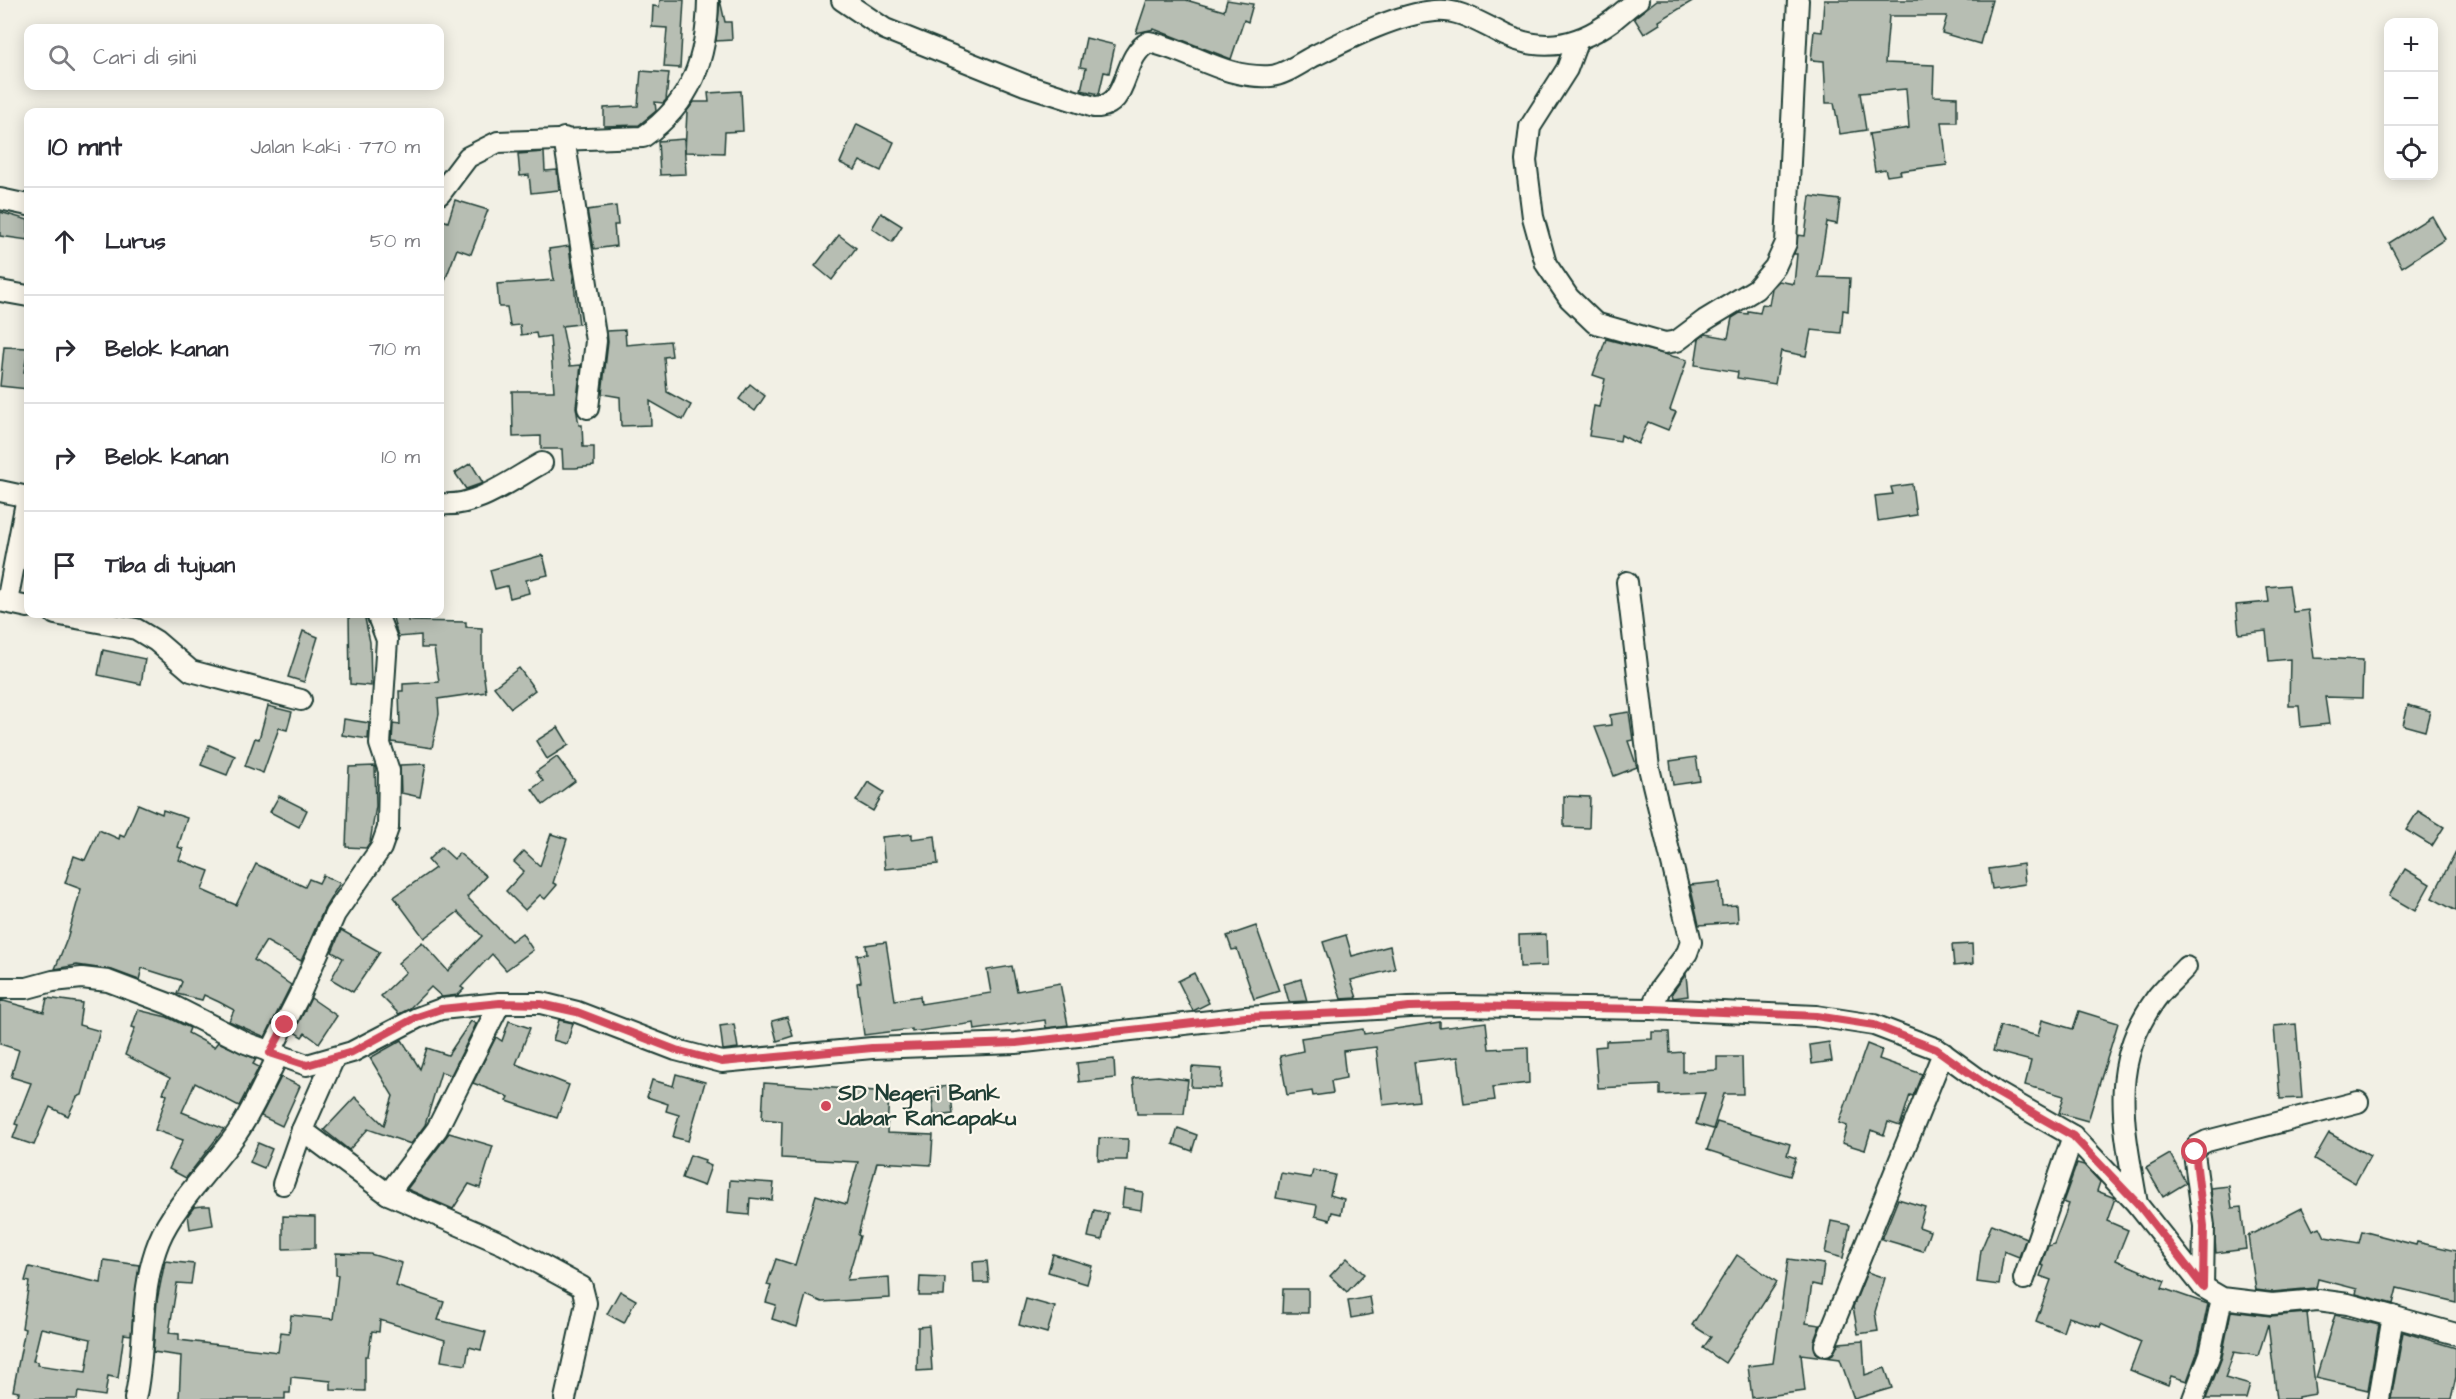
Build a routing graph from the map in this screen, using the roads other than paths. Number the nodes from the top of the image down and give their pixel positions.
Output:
1 (708, 0) edge
2 (842, 0) edge
3 (1638, 0) edge
4 (1797, 0) edge
5 (1576, 42) junction
6 (564, 138) junction
7 (444, 189) edge
8 (0, 199) edge
9 (24, 204) edge
10 (0, 291) edge
11 (24, 295) edge
12 (588, 408) dead end
13 (542, 463) dead end
14 (0, 491) edge
15 (24, 496) edge
16 (444, 504) edge
17 (24, 514) edge
18 (1627, 582) dead end
19 (4, 602) edge
20 (24, 606) edge
21 (92, 618) edge
22 (379, 618) edge
23 (301, 700) dead end
24 (2186, 967) dead end
25 (0, 988) edge
26 (500, 1003) junction
27 (1651, 1009) junction
28 (1943, 1053) junction
29 (274, 1055) junction
30 (334, 1058) junction
31 (2358, 1102) dead end
32 (302, 1130) junction
33 (2073, 1136) junction
34 (284, 1184) dead end
35 (388, 1194) junction
36 (2138, 1204) junction
37 (2024, 1279) dead end
38 (2203, 1287) junction
39 (2222, 1298) junction
40 (2392, 1316) junction
41 (2456, 1334) edge
42 (1825, 1345) dead end
43 (135, 1399) edge
44 (565, 1399) edge
45 (2193, 1399) edge
46 (2379, 1399) edge

1 - 6 street
2 - 5 street
3 - 5 street
4 - 5 street
6 - 7 street
6 - 12 street
8 - 9 street
10 - 11 street
13 - 16 street
14 - 15 street
17 - 19 street
18 - 27 street
19 - 20 street
21 - 23 street
22 - 29 street
24 - 36 street
25 - 29 street
26 - 27 street
26 - 30 street
26 - 35 street
27 - 28 street
28 - 33 street
28 - 42 street
29 - 30 street
29 - 43 street
30 - 32 street
31 - 38 street
32 - 34 street
32 - 35 street
33 - 36 street
33 - 37 street
35 - 44 street
36 - 38 street
38 - 39 street
39 - 40 street
39 - 45 street
40 - 41 street
40 - 46 street

